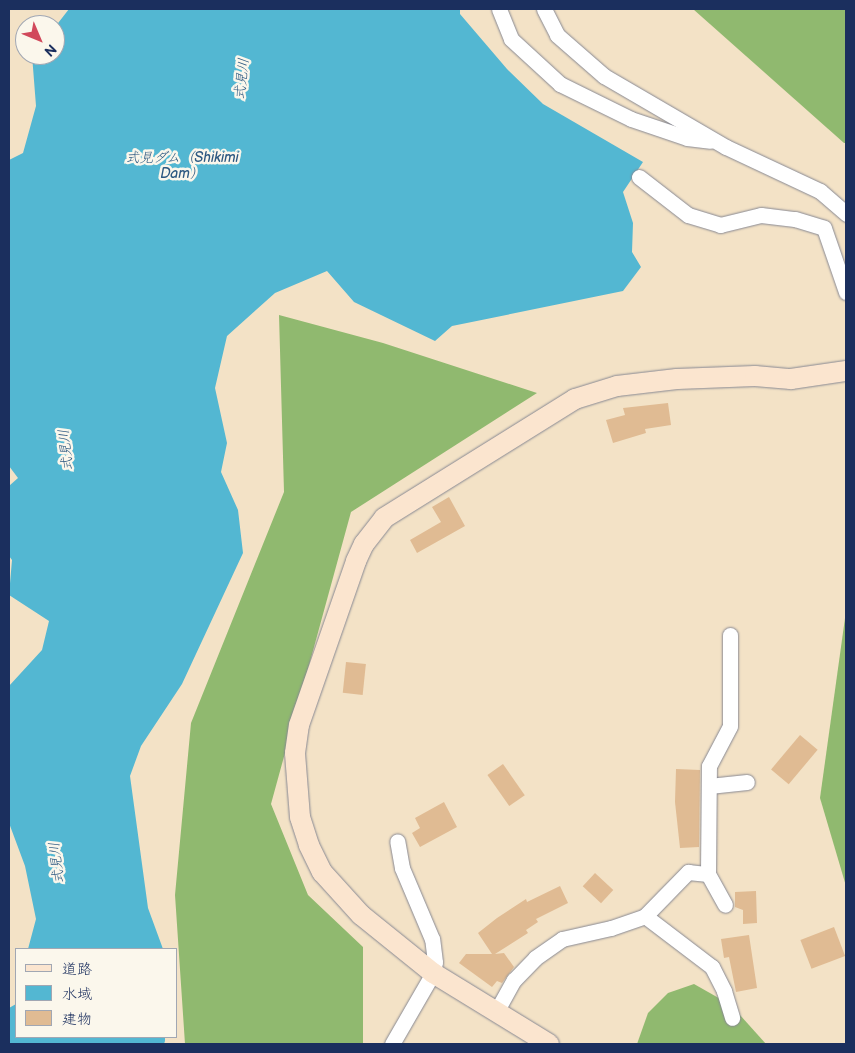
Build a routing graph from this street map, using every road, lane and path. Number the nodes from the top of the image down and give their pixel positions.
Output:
1 (499, 9) edge
2 (544, 9) edge
3 (716, 141) junction
4 (639, 177) dead end
5 (846, 214) edge
6 (846, 292) edge
7 (846, 371) edge
8 (730, 635) dead end
9 (747, 782) dead end
10 (709, 786) junction
11 (397, 842) dead end
12 (708, 874) junction
13 (725, 905) dead end
14 (645, 916) junction
15 (433, 973) junction
16 (496, 1012) junction
17 (732, 1018) dead end
18 (392, 1044) edge
19 (549, 1044) edge

1 - 3 street
2 - 3 street
3 - 5 street
4 - 6 street
7 - 15 street
8 - 10 street
9 - 10 street
10 - 12 street
11 - 15 street
12 - 13 street
12 - 14 street
14 - 16 street
14 - 17 street
15 - 16 street
15 - 18 street
16 - 19 street

